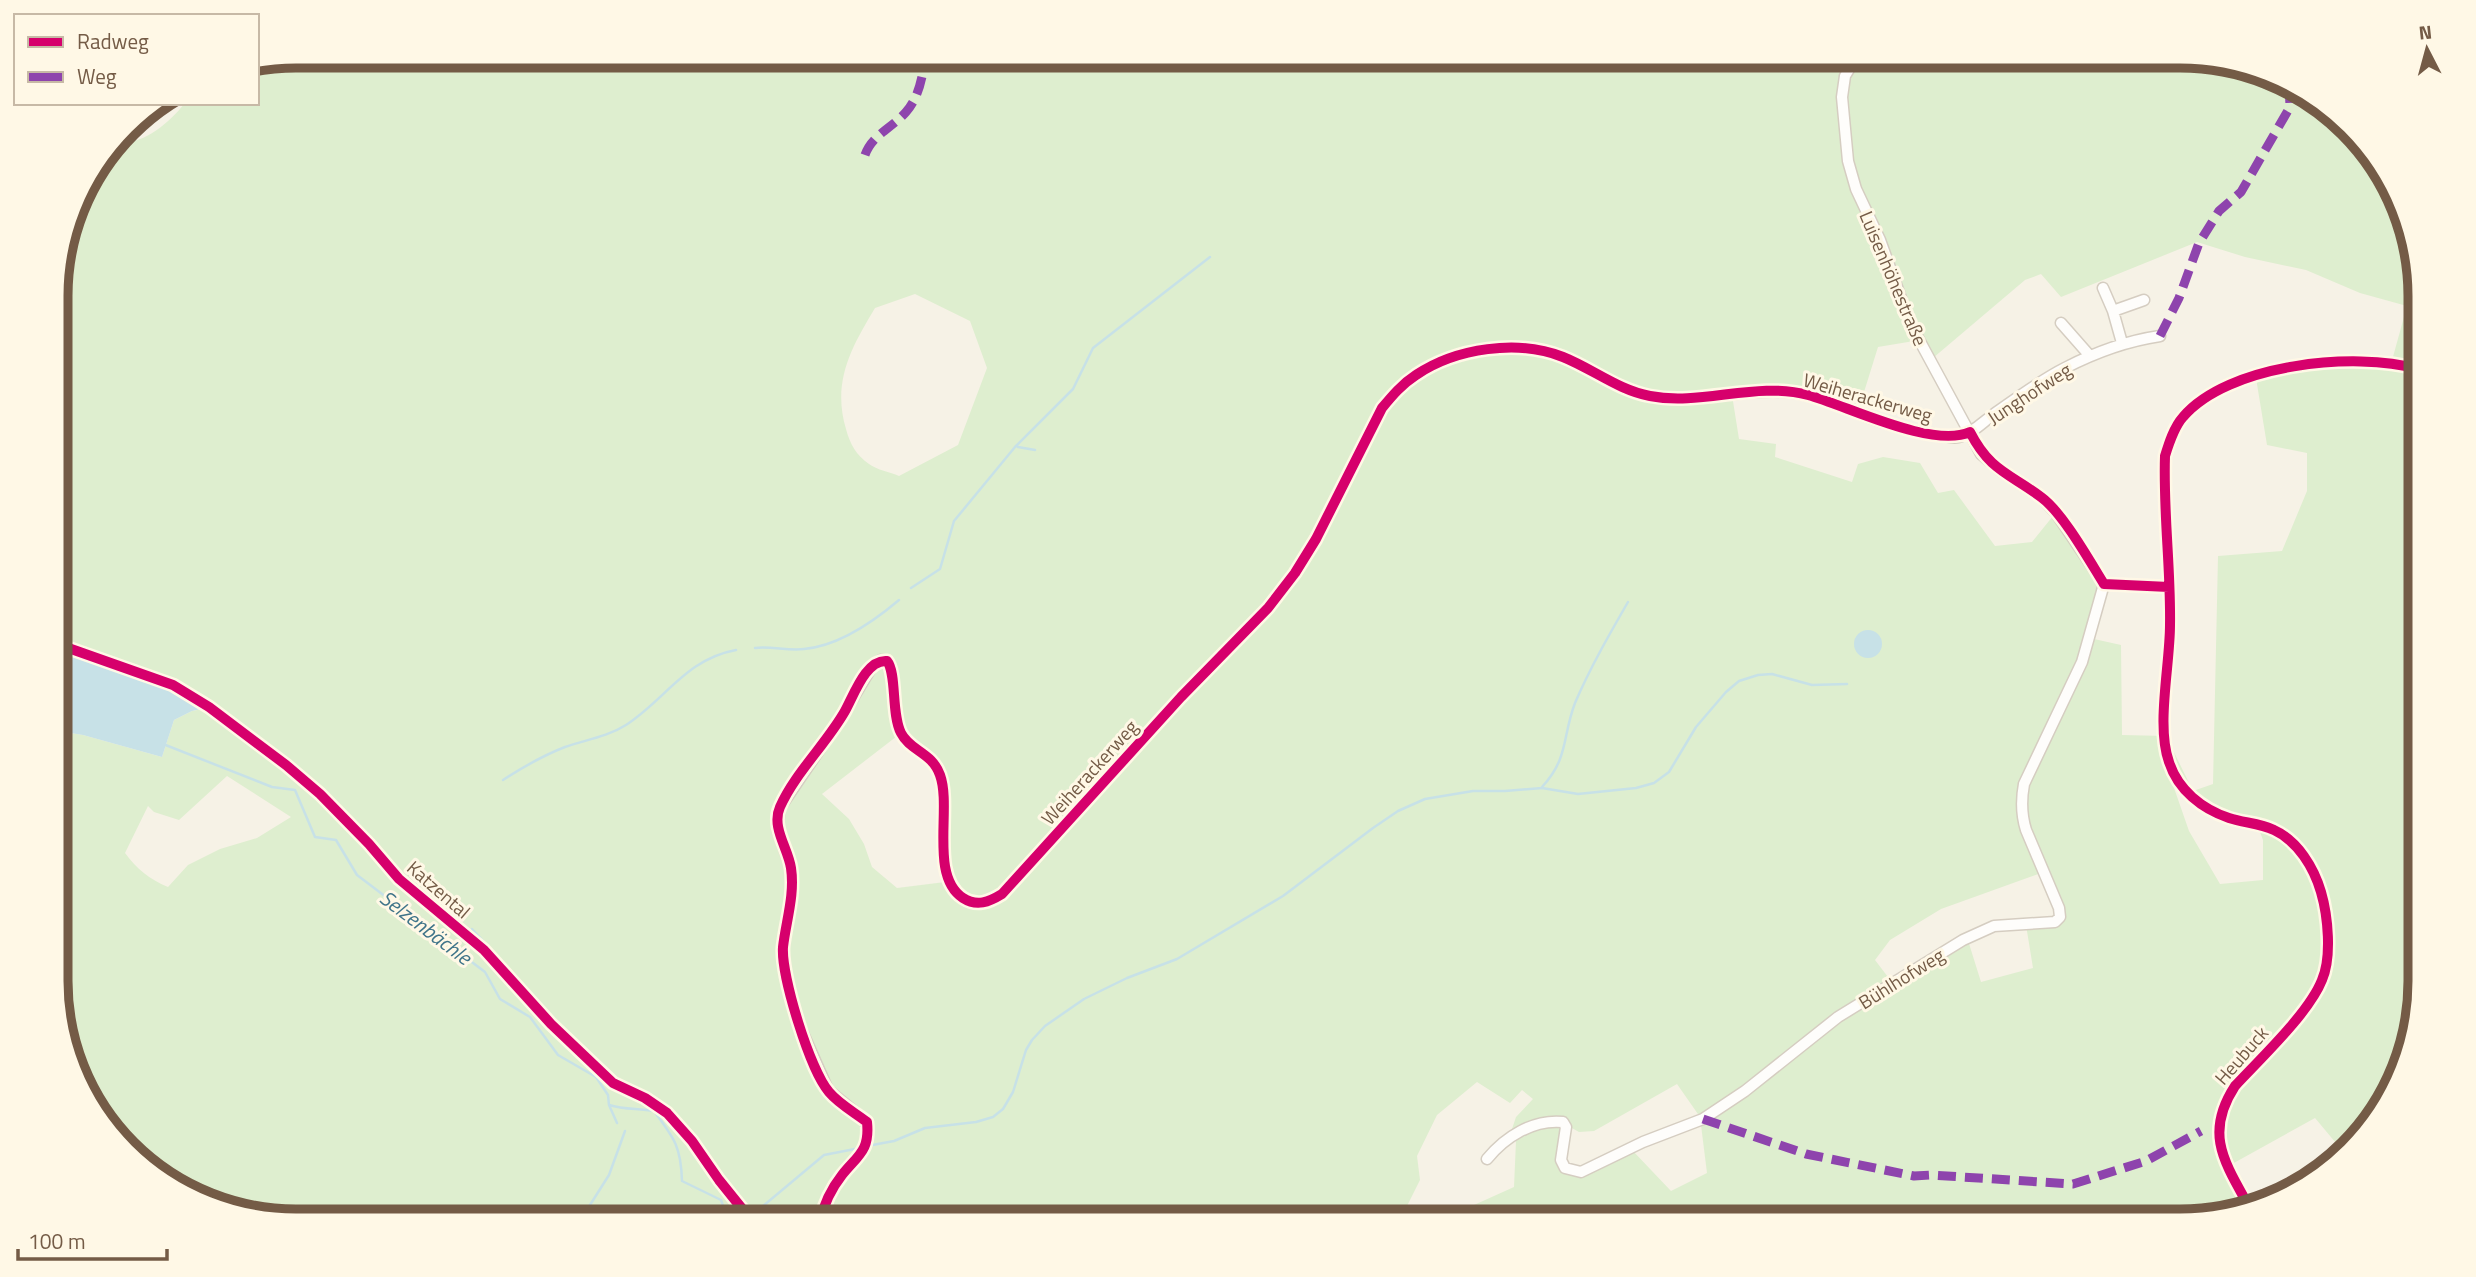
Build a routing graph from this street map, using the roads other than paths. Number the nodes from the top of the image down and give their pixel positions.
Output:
1 (1850, 68) edge
2 (2103, 288) dead end
3 (2144, 300) dead end
4 (2113, 310) junction
5 (2061, 323) dead end
6 (2160, 336) dead end
7 (2122, 343) junction
8 (2090, 356) junction
9 (2408, 367) edge
10 (1970, 432) junction
11 (2104, 584) junction
12 (2169, 587) junction
13 (68, 648) edge
14 (1487, 1159) dead end
15 (2245, 1199) edge
16 (742, 1209) edge
17 (823, 1209) edge

1 - 10 street, Luisenhöhestraße
2 - 4 street
3 - 4 street
4 - 7 street
5 - 8 street, Junghofweg
6 - 7 street, Junghofweg
7 - 8 street, Junghofweg
8 - 10 street, Junghofweg
9 - 12 street
10 - 11 street, Luisenhöhestraße
10 - 17 street, Weiherackerweg
11 - 12 street
11 - 14 street, Bühlhofweg
12 - 15 street, Heubuck
13 - 16 street, Katzental

